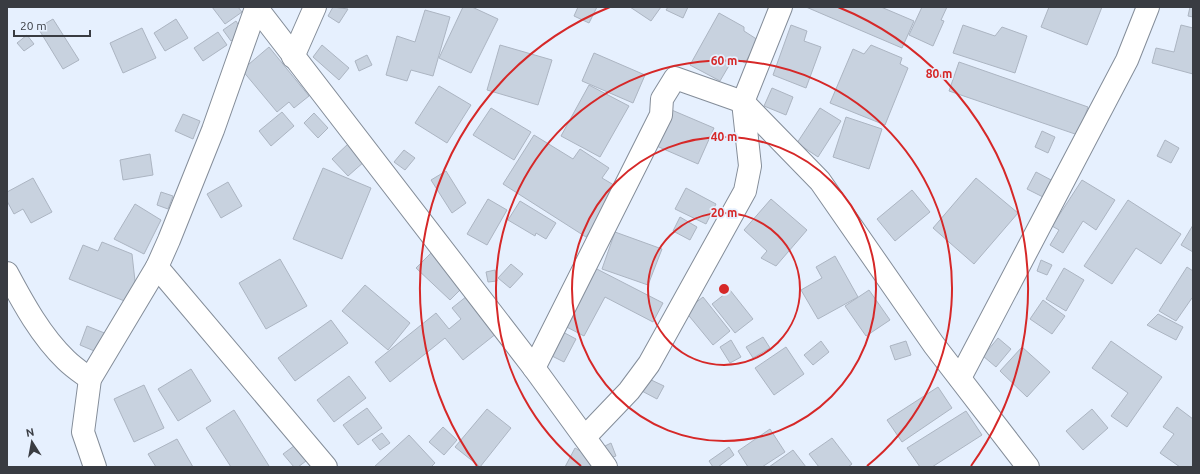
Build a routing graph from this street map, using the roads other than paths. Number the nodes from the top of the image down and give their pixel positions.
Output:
1 (256, 7) edge
2 (316, 7) edge
3 (781, 7) edge
4 (1148, 7) edge
5 (293, 56) junction
6 (743, 102) junction
7 (157, 267) junction
8 (7, 273) edge
9 (534, 368) junction
10 (960, 378) junction
11 (90, 379) junction
12 (585, 437) junction
13 (95, 467) edge
14 (326, 467) edge
15 (606, 467) edge
16 (1028, 467) edge

1 - 5 street
1 - 7 street
2 - 5 street
3 - 6 street
4 - 10 street
5 - 9 street
6 - 9 street
6 - 10 street
6 - 12 street
7 - 11 street
7 - 14 street
8 - 11 street
9 - 12 street
10 - 16 street
11 - 13 street
12 - 15 street

